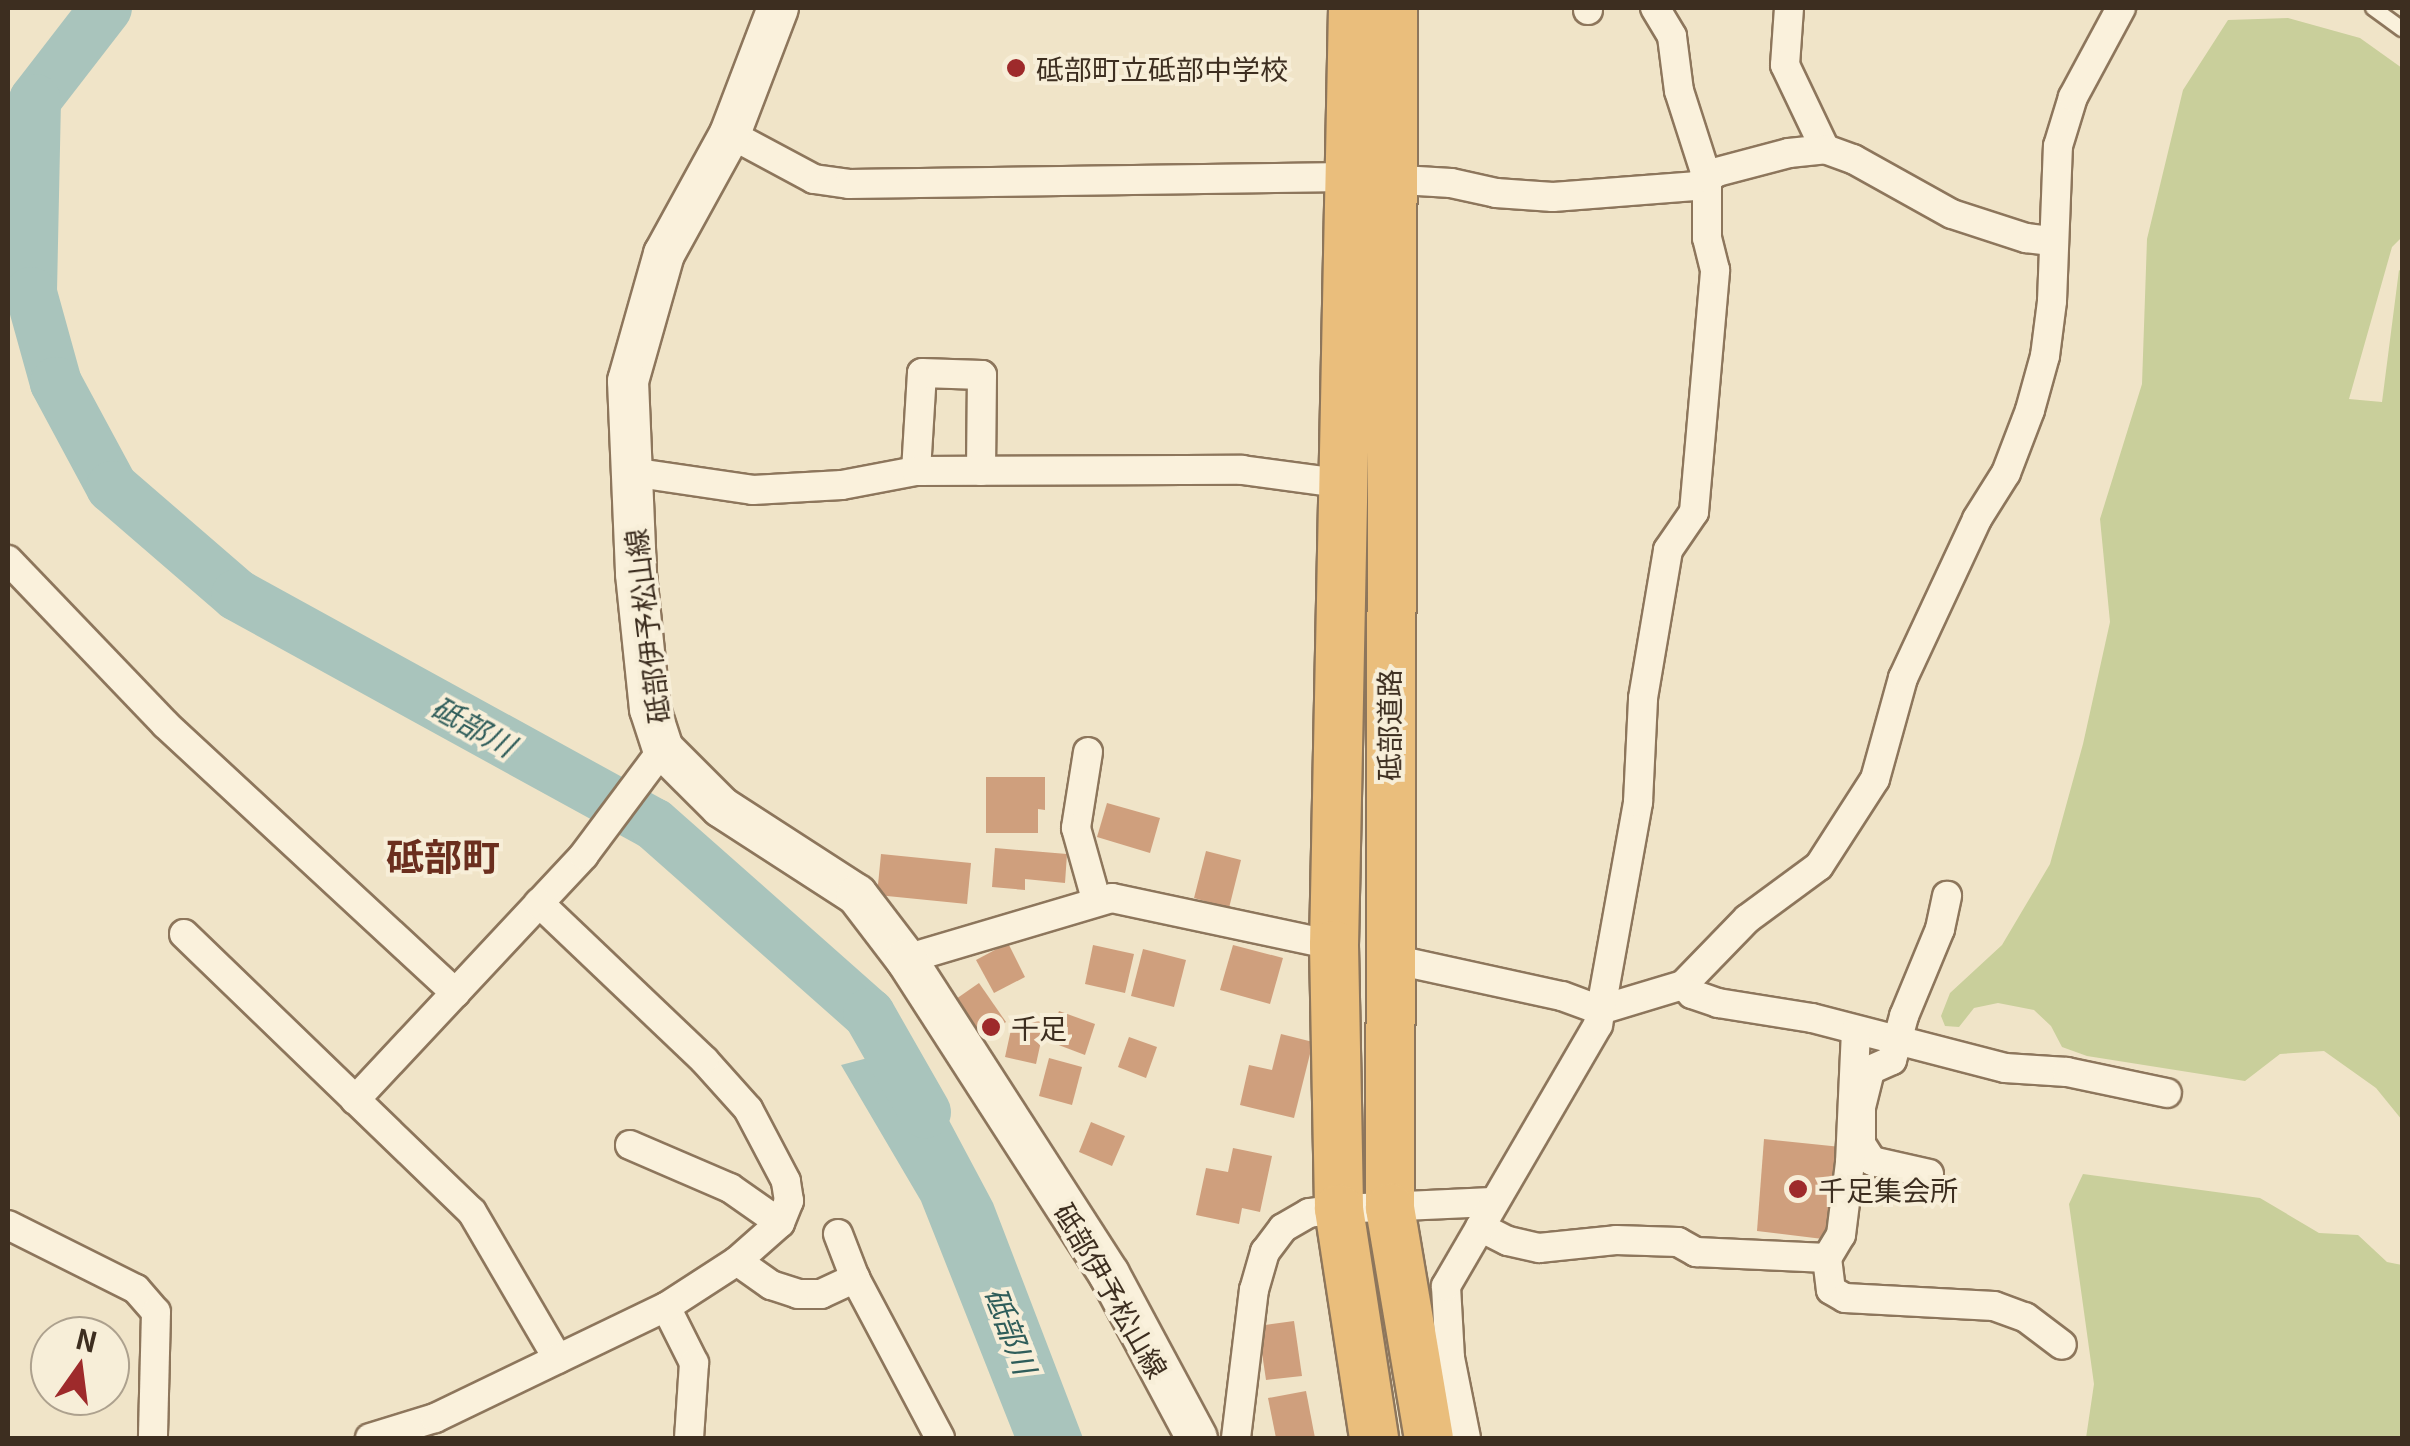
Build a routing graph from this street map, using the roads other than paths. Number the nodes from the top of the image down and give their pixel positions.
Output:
1 (778, 8) edge
2 (1353, 8) edge
3 (1393, 8) edge
4 (1655, 8) edge
5 (1789, 8) edge
6 (2121, 8) edge
7 (2372, 8) edge
8 (2402, 28) edge
9 (730, 134) junction
10 (1824, 149) junction
11 (1371, 178) junction
12 (1707, 178) junction
13 (2052, 241) junction
14 (981, 470) junction
15 (916, 471) junction
16 (630, 472) junction
17 (1345, 484) junction
18 (8, 560) edge
19 (662, 749) junction
20 (1088, 752) dead end
21 (1947, 896) dead end
22 (1096, 899) junction
23 (539, 904) junction
24 (184, 934) dead end
25 (1334, 945) junction
26 (1388, 958) junction
27 (906, 959) junction
28 (1684, 986) junction
29 (456, 994) junction
30 (1600, 1010) junction
31 (1856, 1030) junction
32 (1896, 1041) junction
33 (2168, 1093) dead end
34 (355, 1100) junction
35 (630, 1145) dead end
36 (1929, 1174) dead end
37 (1494, 1202) junction
38 (1390, 1208) junction
39 (1339, 1209) junction
40 (780, 1223) junction
41 (8, 1225) edge
42 (1480, 1227) junction
43 (838, 1234) dead end
44 (1828, 1258) junction
45 (737, 1260) junction
46 (855, 1278) junction
47 (666, 1307) junction
48 (2062, 1345) dead end
49 (558, 1359) junction
50 (435, 1428) edge
51 (153, 1438) edge
52 (370, 1438) edge
53 (689, 1438) edge
54 (940, 1438) edge
55 (1197, 1438) edge
56 (1236, 1438) edge
57 (1374, 1438) edge
58 (1429, 1438) edge
59 (1466, 1438) edge

1 - 9 main road, 砥部伊予松山線
2 - 11 highway, 砥部道路
3 - 11 highway, 砥部道路
4 - 12 street
5 - 10 street
6 - 13 street
7 - 8 lane
9 - 11 street
9 - 16 main road, 砥部伊予松山線
10 - 12 street
10 - 13 street
11 - 12 street
11 - 17 highway, 砥部道路
11 - 26 highway, 砥部道路
12 - 30 street
13 - 28 street
14 - 15 street
14 - 15 street
14 - 17 street
15 - 16 street
16 - 19 main road, 砥部伊予松山線
17 - 25 highway, 砥部道路
18 - 29 street
19 - 23 street
19 - 27 main road, 砥部伊予松山線
20 - 22 street
21 - 32 street
22 - 25 street
22 - 27 street
23 - 29 street
23 - 40 street
24 - 34 street
25 - 39 highway, 砥部道路
26 - 30 street
26 - 38 highway, 砥部道路
27 - 55 main road, 砥部伊予松山線
28 - 30 street
28 - 31 street
29 - 34 street
30 - 37 street
31 - 32 street
31 - 44 street
32 - 33 street
32 - 36 street
34 - 49 street
35 - 40 street
37 - 38 street
37 - 42 street
38 - 39 street
38 - 58 highway, 砥部道路
39 - 56 street
39 - 57 highway, 砥部道路
40 - 45 street
41 - 51 street
42 - 44 street
42 - 59 street
43 - 46 street
44 - 48 street
45 - 46 street
45 - 47 street
46 - 54 street
47 - 49 street
47 - 53 street
49 - 50 street
50 - 52 street

